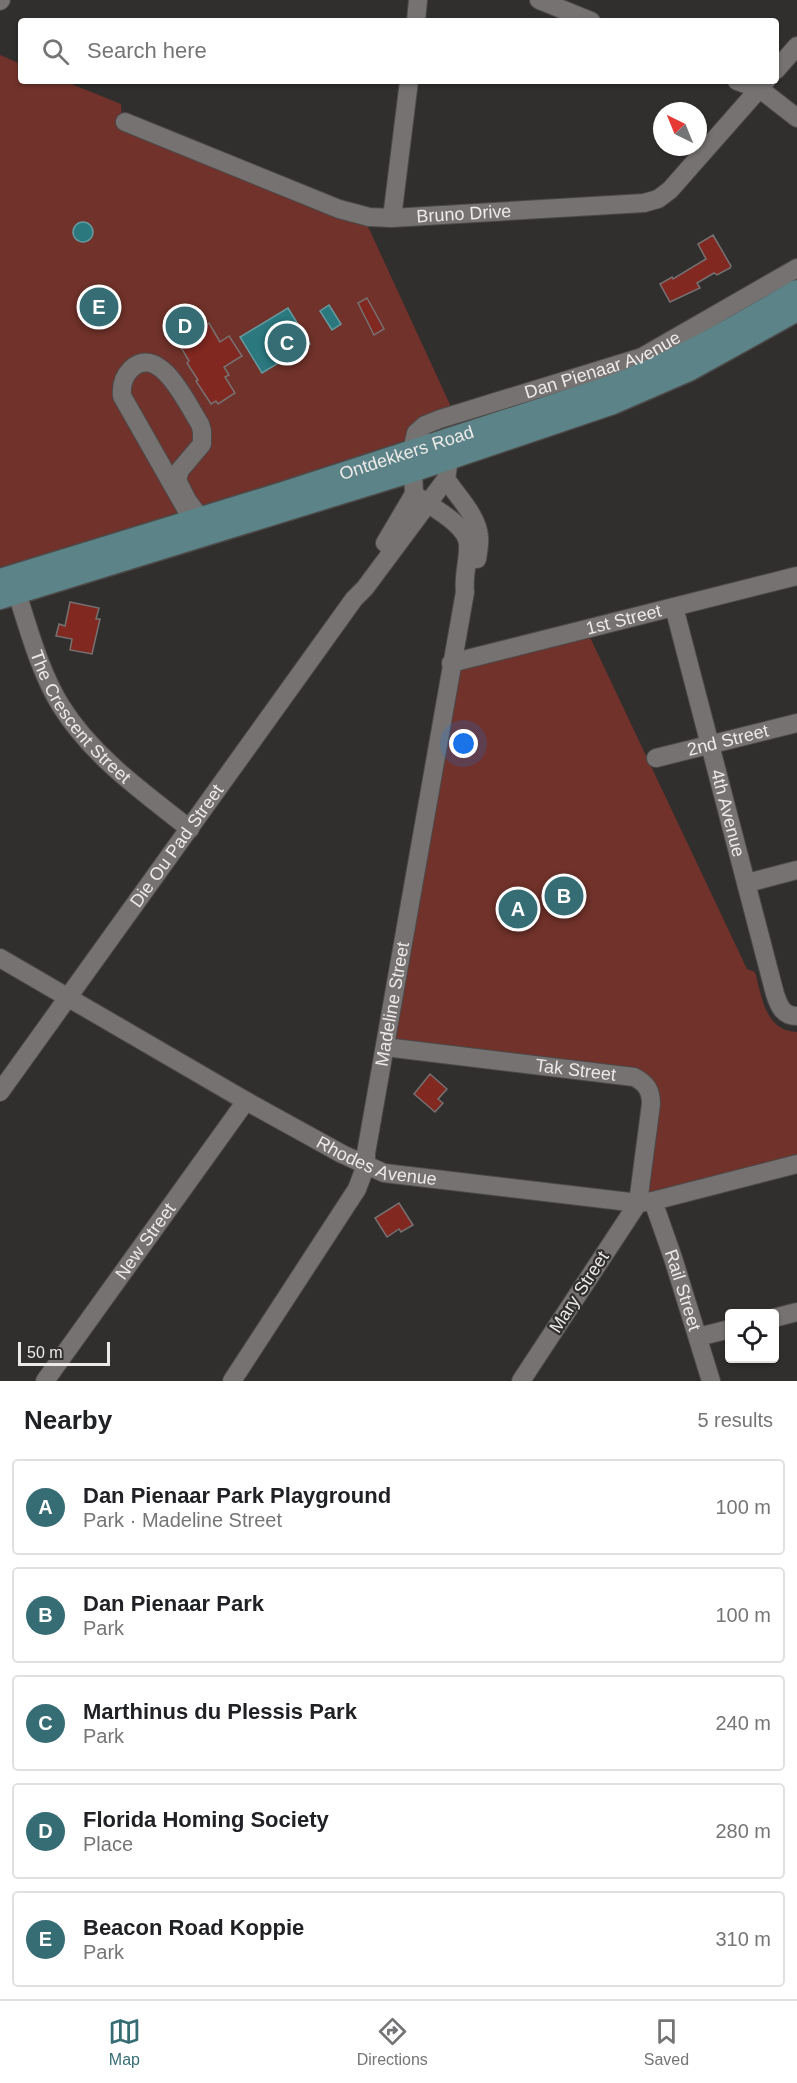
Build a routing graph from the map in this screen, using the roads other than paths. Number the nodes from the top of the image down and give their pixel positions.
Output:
1 (418, 0) edge
2 (539, 0) edge
3 (416, 18) edge
4 (584, 18) edge
5 (797, 46) edge
6 (779, 67) edge
7 (409, 84) edge
8 (763, 85) edge
9 (797, 118) edge
10 (125, 122) dead end
11 (392, 218) junction
12 (797, 268) edge
13 (797, 291) edge
14 (797, 310) edge
15 (447, 460) junction
16 (412, 461) junction
17 (420, 499) junction
18 (197, 520) junction
19 (797, 576) edge
20 (7, 587) edge
21 (465, 592) junction
22 (674, 607) junction
23 (451, 663) junction
24 (797, 723) edge
25 (711, 745) junction
26 (656, 758) dead end
27 (190, 829) junction
28 (797, 870) edge
29 (747, 883) junction
30 (0, 958) edge
31 (69, 997) junction
32 (793, 1016) edge
33 (385, 1047) junction
34 (0, 1092) edge
35 (246, 1101) junction
36 (797, 1164) edge
37 (366, 1165) junction
38 (645, 1202) junction
39 (797, 1312) edge
40 (779, 1317) edge
41 (725, 1330) edge
42 (698, 1338) junction
43 (45, 1381) edge
44 (232, 1381) edge
45 (521, 1381) edge
46 (711, 1381) edge

1 - 3 street
2 - 4 street
5 - 6 street
7 - 11 street
8 - 9 street
8 - 11 street, Bruno Drive
10 - 11 street, Bruno Drive
12 - 16 street, Dan Pienaar Avenue
13 - 15 main road, Ontdekkers Road
14 - 15 main road, Ontdekkers Road
15 - 16 main road, Ontdekkers Road
15 - 17 street, Die Ou Pad Street
15 - 21 street, Madeline Street
16 - 17 street
16 - 18 main road, Ontdekkers Road
16 - 20 main road, Ontdekkers Road
17 - 21 street, Madeline Street
17 - 27 street, Die Ou Pad Street
18 - 18 street
18 - 20 main road, Ontdekkers Road
19 - 22 street, 1st Street
20 - 27 street, The Crescent Street
21 - 23 street, Madeline Street
22 - 23 street, 1st Street
22 - 25 street, 4th Avenue
23 - 33 street, Madeline Street
24 - 25 street, 2nd Street
25 - 26 street, 2nd Street
25 - 29 street, 4th Avenue
27 - 31 street, Die Ou Pad Street
28 - 29 street
29 - 32 street, 4th Avenue
30 - 31 street, Rhodes Avenue
31 - 34 street, Die Ou Pad Street
31 - 35 street, Rhodes Avenue
33 - 37 street, Madeline Street
33 - 38 street, Tak Street
35 - 37 street, Rhodes Avenue
35 - 43 street, New Street
36 - 38 street, Rhodes Avenue
37 - 38 street, Rhodes Avenue
37 - 44 street, Madeline Street
38 - 42 street, Rail Street
38 - 45 street, Mary Street
39 - 40 street
41 - 42 street
42 - 46 street, Rail Street

